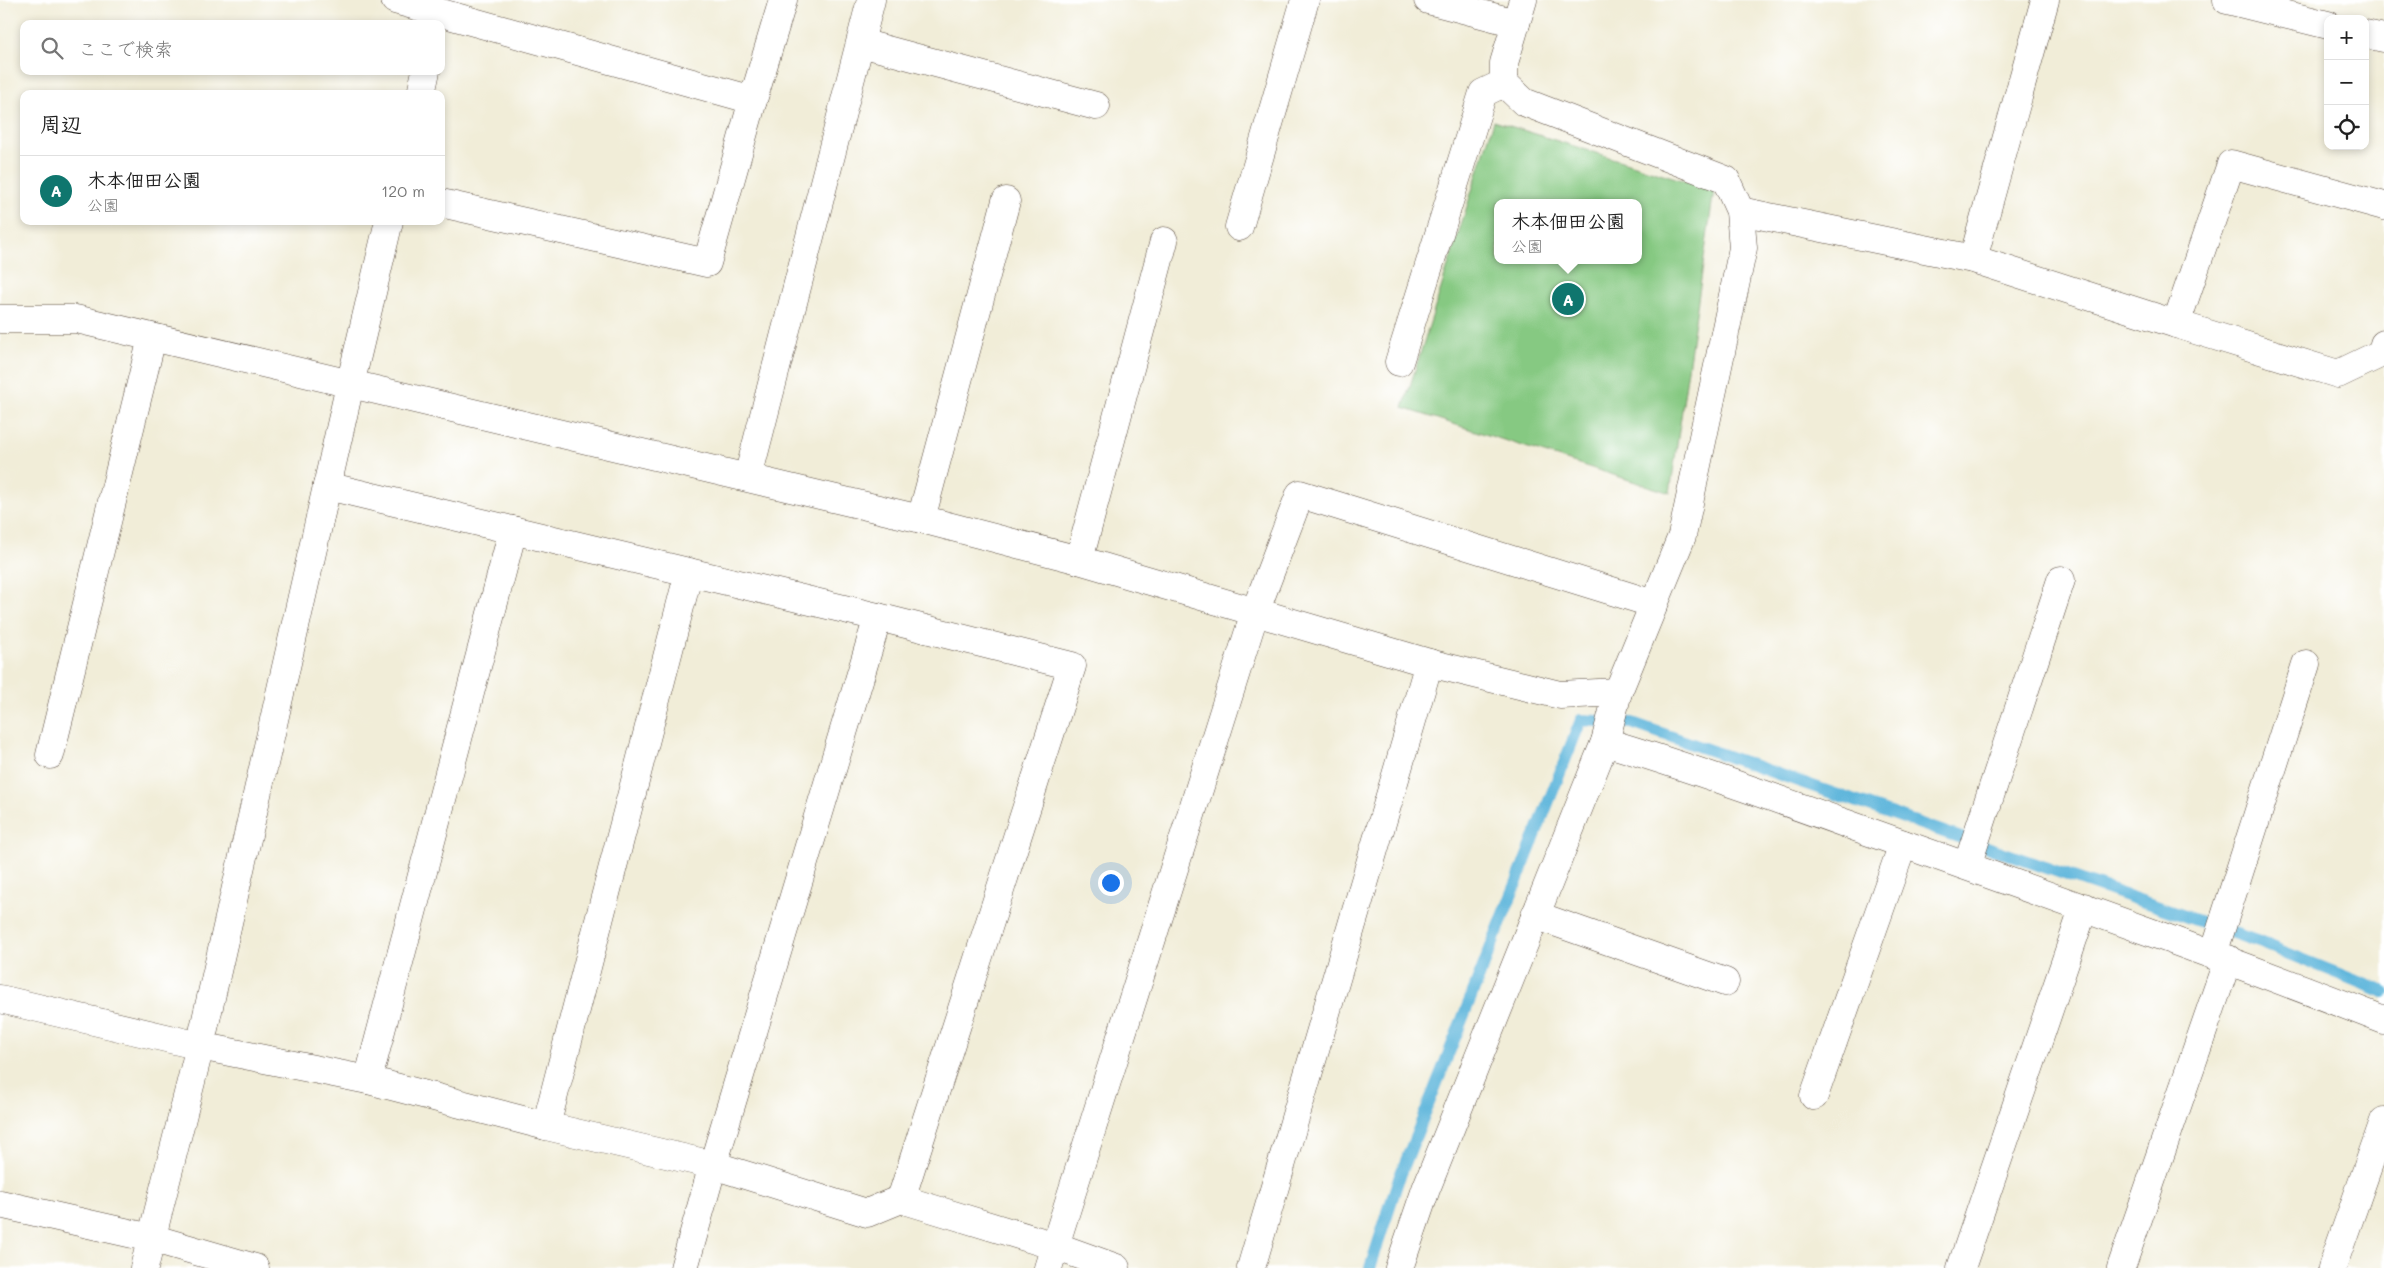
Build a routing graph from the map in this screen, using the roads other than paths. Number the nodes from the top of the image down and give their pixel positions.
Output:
1 (395, 0) edge
2 (783, 0) edge
3 (871, 0) edge
4 (1305, 0) edge
5 (1428, 0) edge
6 (2045, 0) edge
7 (2227, 0) edge
8 (1519, 11) edge
9 (440, 12) edge
10 (2324, 23) edge
11 (2369, 35) edge
12 (2384, 38) edge
13 (861, 43) junction
14 (425, 75) edge
15 (1504, 83) junction
16 (421, 90) edge
17 (753, 100) junction
18 (1096, 106) dead end
19 (1006, 201) dead end
20 (445, 204) edge
21 (2384, 206) edge
22 (1740, 211) junction
23 (389, 225) edge
24 (1239, 228) dead end
25 (1164, 241) dead end
26 (1973, 259) junction
27 (0, 319) edge
28 (2176, 324) junction
29 (152, 338) junction
30 (2384, 344) edge
31 (1399, 362) dead end
32 (350, 385) junction
33 (748, 477) junction
34 (327, 486) junction
35 (921, 519) junction
36 (512, 530) junction
37 (1079, 560) junction
38 (688, 572) junction
39 (2061, 580) dead end
40 (1654, 604) junction
41 (1255, 612) junction
42 (878, 617) junction
43 (1430, 663) junction
44 (2306, 664) dead end
45 (1612, 717) junction
46 (50, 756) dead end
47 (1903, 844) junction
48 (1974, 844) junction
49 (2084, 907) junction
50 (1535, 915) junction
51 (2220, 950) junction
52 (1725, 982) dead end
53 (0, 999) edge
54 (2384, 1020) edge
55 (200, 1046) junction
56 (368, 1080) junction
57 (1814, 1096) dead end
58 (2384, 1122) edge
59 (546, 1126) junction
60 (713, 1165) junction
61 (901, 1199) junction
62 (0, 1204) edge
63 (151, 1238) junction
64 (1052, 1257) edge
65 (144, 1268) edge
66 (255, 1268) edge
67 (684, 1268) edge
68 (1116, 1268) edge
69 (1251, 1268) edge
70 (1400, 1268) edge
71 (1961, 1268) edge
72 (2122, 1268) edge
73 (2332, 1268) edge

1 - 9 street
2 - 17 street
3 - 13 street
4 - 24 street
5 - 8 street
6 - 26 street
7 - 10 street
8 - 15 street
9 - 17 street
11 - 12 street
13 - 18 street
13 - 33 street
14 - 16 street
15 - 22 street
15 - 31 street
17 - 20 street
19 - 35 street
21 - 28 street
22 - 26 street
22 - 40 street
23 - 32 street
25 - 37 street
26 - 28 street
27 - 29 street
28 - 30 street
29 - 32 street
29 - 46 street
32 - 33 street
32 - 34 street
33 - 35 street
34 - 36 street
34 - 55 street
35 - 37 street
36 - 38 street
36 - 56 street
37 - 41 street
38 - 42 street
38 - 59 street
39 - 48 street
40 - 41 street
40 - 45 street
41 - 43 street
41 - 64 street
42 - 60 street
42 - 61 street
43 - 45 street
43 - 69 street
44 - 51 street
45 - 47 street
45 - 50 street
47 - 48 street
47 - 57 street
48 - 49 street
49 - 51 street
49 - 71 street
50 - 52 street
50 - 70 street
51 - 54 street
51 - 72 street
53 - 55 street
55 - 56 street
55 - 63 street
56 - 59 street
58 - 73 street
59 - 60 street
60 - 61 street
60 - 67 street
61 - 64 street
62 - 63 street
63 - 65 street
63 - 66 street
64 - 68 street

